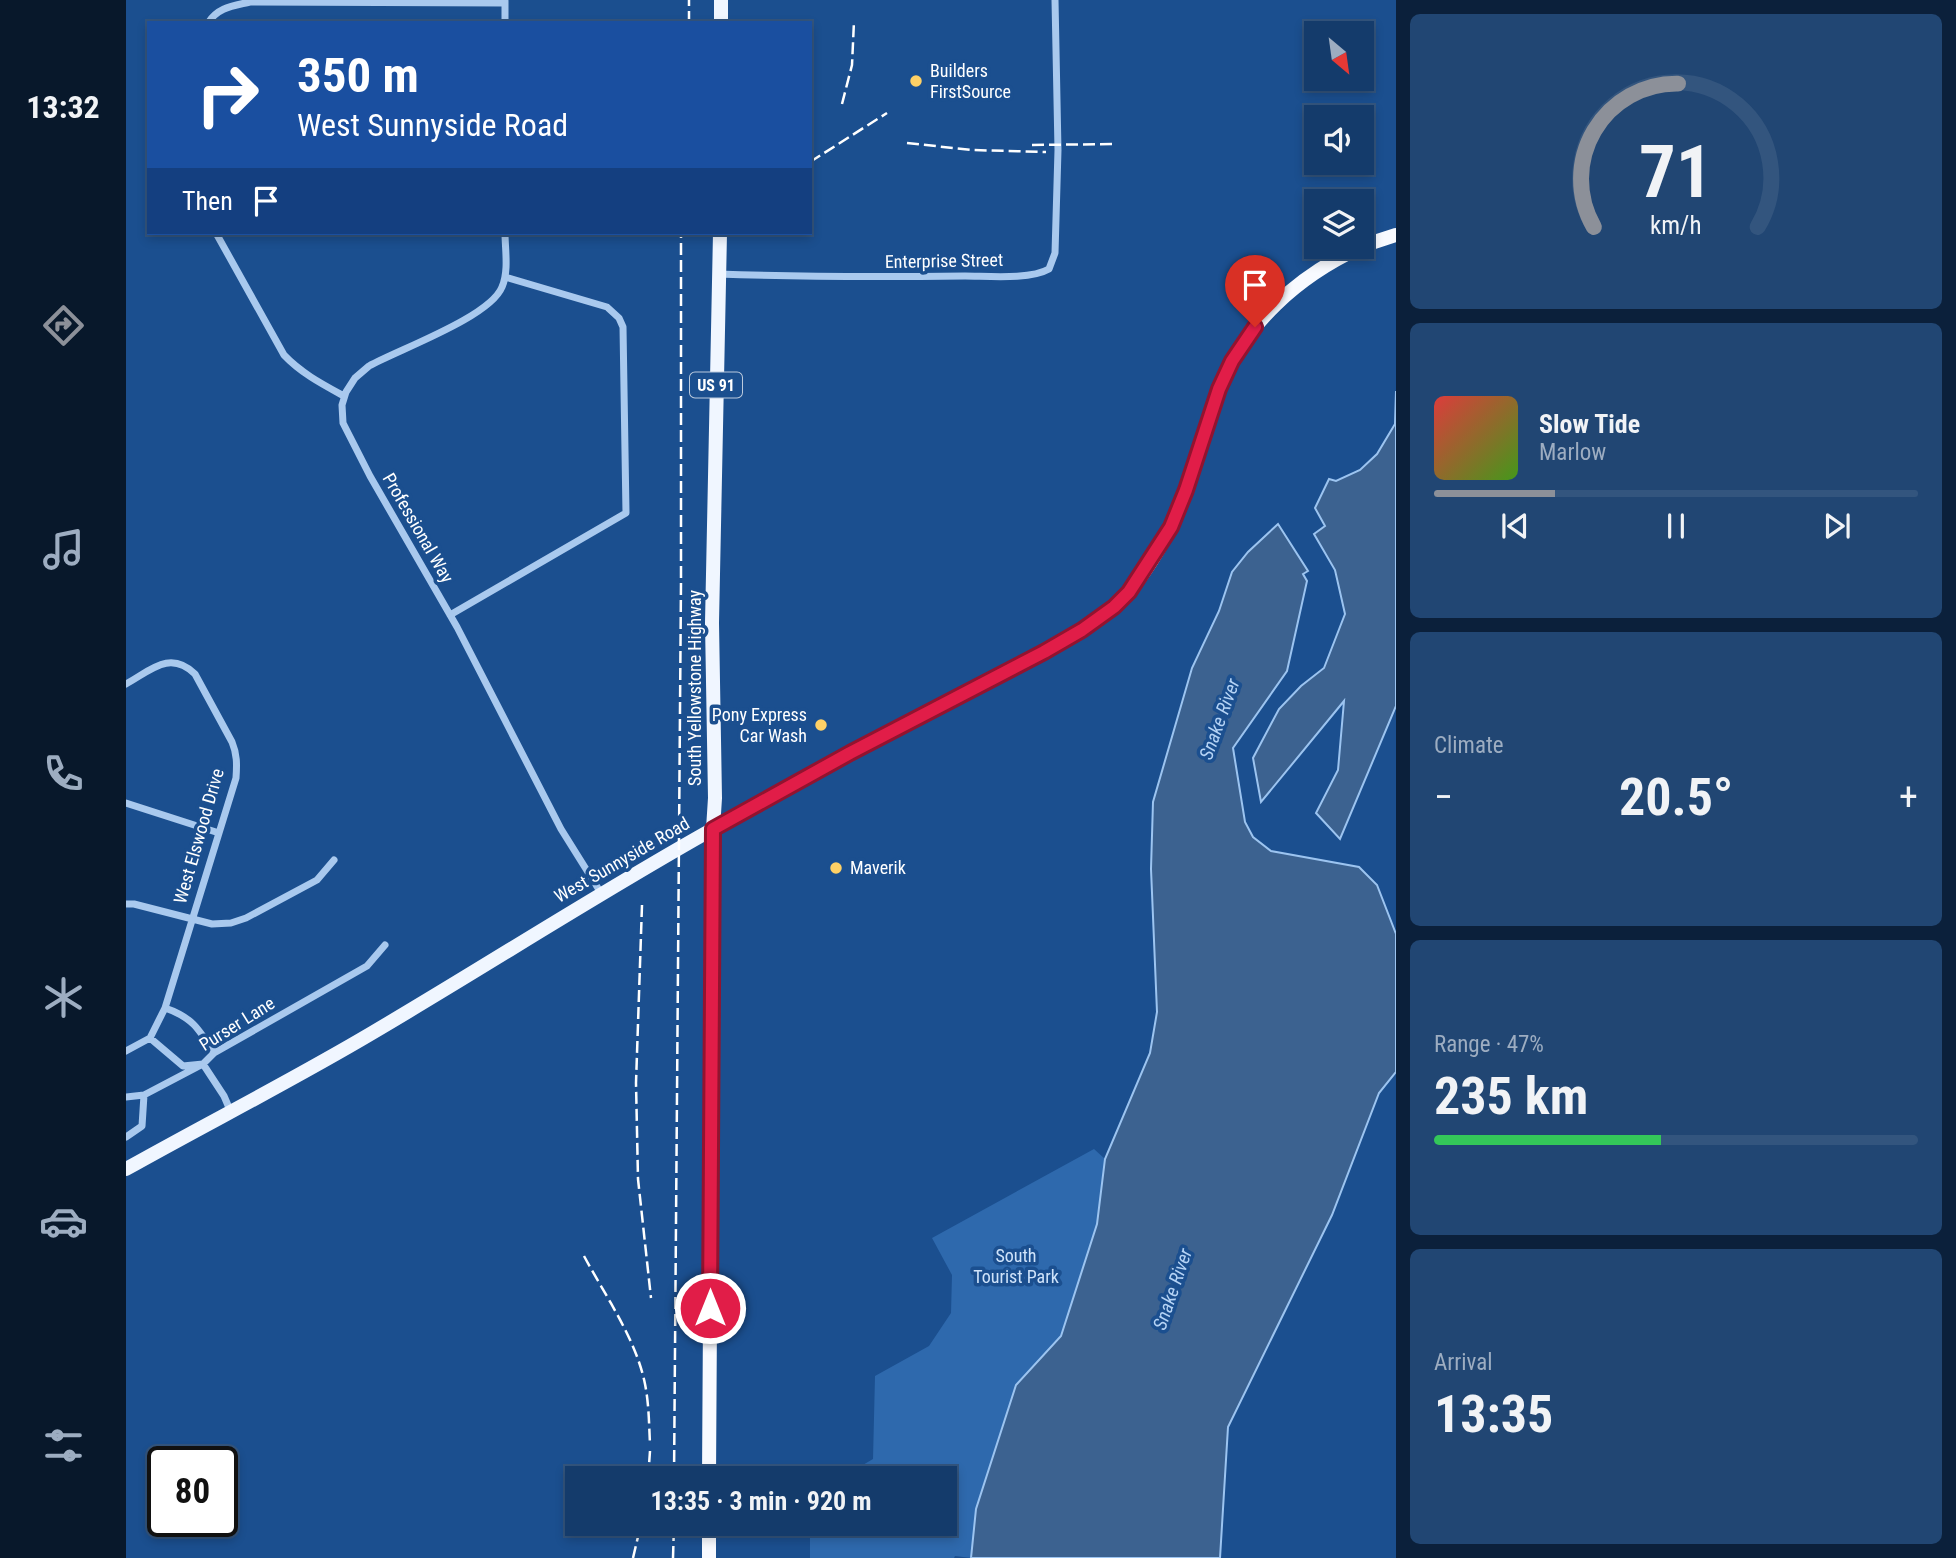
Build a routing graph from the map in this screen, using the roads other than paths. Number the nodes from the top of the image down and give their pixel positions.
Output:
1 (721, 0) edge
2 (1055, 0) edge
3 (505, 1) edge
4 (209, 21) edge
5 (505, 21) edge
6 (721, 21) edge
7 (217, 235) edge
8 (505, 235) edge
9 (720, 235) edge
10 (1396, 235) edge
11 (1374, 243) edge
12 (1338, 259) edge
13 (718, 274) junction
14 (505, 277) junction
15 (344, 396) junction
16 (450, 615) junction
17 (126, 684) edge
18 (126, 803) edge
19 (713, 829) junction
20 (219, 833) junction
21 (334, 860) dead end
22 (601, 892) junction
23 (126, 904) edge
24 (191, 918) junction
25 (384, 945) dead end
26 (165, 1008) junction
27 (150, 1038) junction
28 (126, 1051) edge
29 (214, 1053) junction
30 (203, 1064) junction
31 (144, 1095) junction
32 (126, 1097) edge
33 (230, 1110) junction
34 (126, 1137) edge
35 (126, 1169) edge
36 (709, 1466) edge
37 (709, 1536) edge
38 (709, 1558) edge

1 - 6 main road
2 - 13 street, Enterprise Street
3 - 4 street
3 - 5 street
7 - 15 street
8 - 14 street
9 - 13 main road, South Yellowstone Highway / US 91
10 - 11 highway, West Sunnyside Road
12 - 19 highway, West Sunnyside Road
13 - 19 main road, South Yellowstone Highway / US 91
14 - 15 street
14 - 16 street
15 - 16 street, Professional Way
16 - 22 street, Professional Way
17 - 20 street, West Elswood Drive
18 - 20 street
19 - 22 main road, West Sunnyside Road
19 - 36 highway, South Yellowstone Highway
20 - 24 street, West Elswood Drive
21 - 24 street
22 - 33 main road, West Sunnyside Road
23 - 24 street
24 - 26 street, West Elswood Drive
25 - 29 street, Purser Lane
26 - 27 street, West Elswood Drive
26 - 29 street
27 - 28 street
27 - 30 street
29 - 30 street, Purser Lane
30 - 31 street, Purser Lane
30 - 33 street
31 - 32 street
31 - 34 street
33 - 35 main road, West Sunnyside Road
37 - 38 highway

